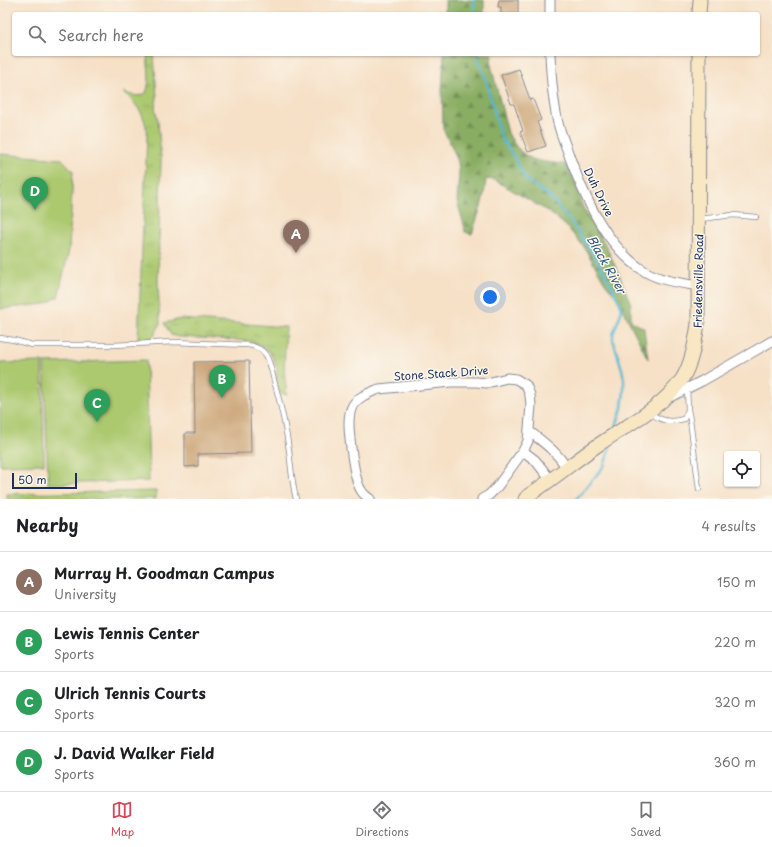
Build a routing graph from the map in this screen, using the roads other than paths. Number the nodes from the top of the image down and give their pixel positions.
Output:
1 (550, 0) edge
2 (700, 0) edge
3 (550, 12) edge
4 (700, 12) edge
5 (550, 56) edge
6 (699, 56) edge
7 (756, 217) dead end
8 (698, 219) junction
9 (698, 286) junction
10 (0, 338) edge
11 (772, 341) edge
12 (685, 382) junction
13 (688, 410) junction
14 (647, 412) junction
15 (529, 431) junction
16 (523, 451) junction
17 (566, 467) junction
18 (550, 479) junction
19 (699, 488) dead end
20 (296, 499) edge
21 (370, 499) edge
22 (482, 499) edge
23 (525, 499) edge

1 - 3 street
2 - 4 street
5 - 9 street, Duh Drive
6 - 8 street, Friedensville Road
7 - 8 lane
8 - 9 street, Friedensville Road
9 - 12 street, Friedensville Road
10 - 20 lane
11 - 12 street
12 - 13 lane
12 - 14 street, Friedensville Road
13 - 14 lane
13 - 19 lane
14 - 17 street, Friedensville Road
15 - 16 street, Stone Stack Drive
15 - 17 street
15 - 21 street, Stone Stack Drive
16 - 18 street
16 - 22 street, Stone Stack Drive
17 - 18 street, Friedensville Road
18 - 23 street, Friedensville Road

